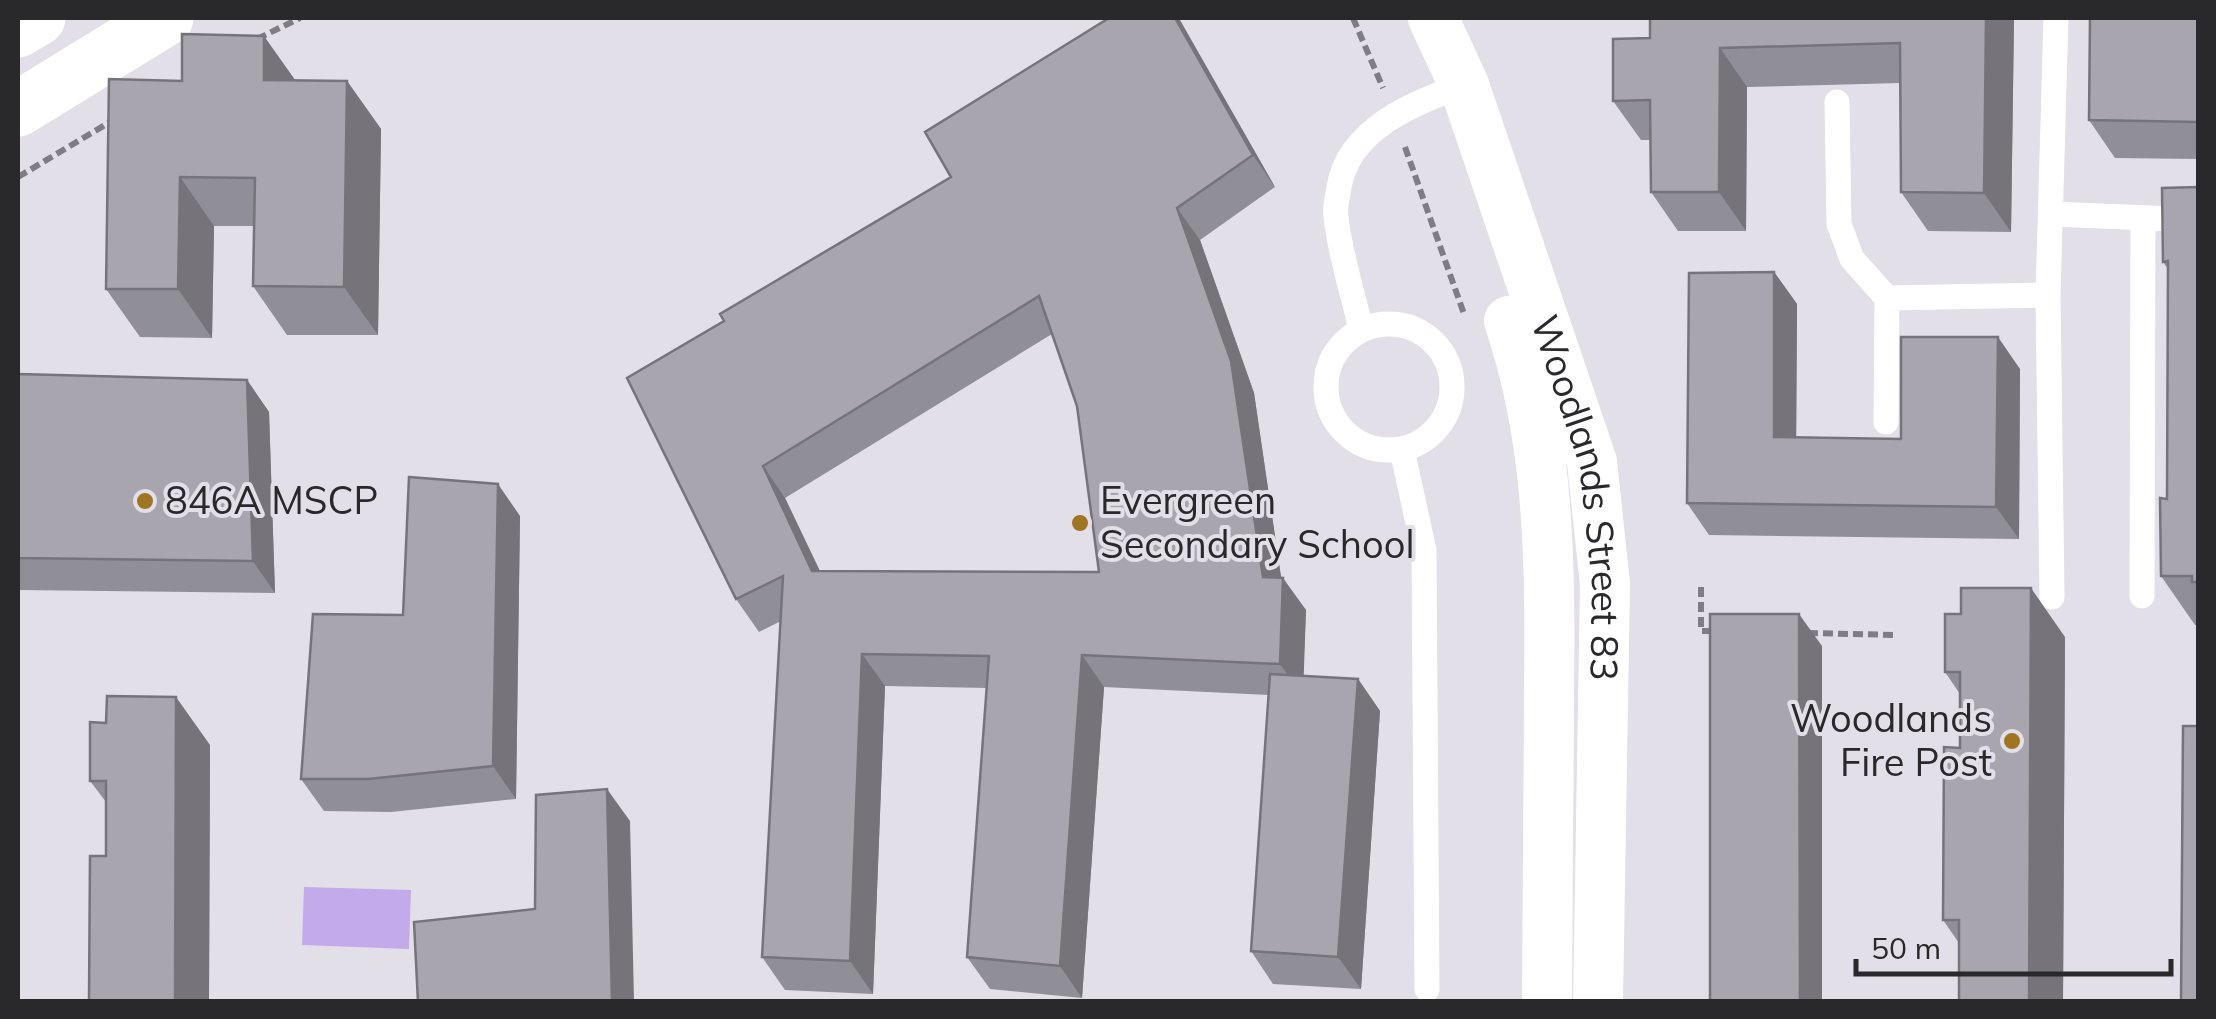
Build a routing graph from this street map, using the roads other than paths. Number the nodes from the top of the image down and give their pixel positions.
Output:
1 (38, 18) edge
2 (166, 18) edge
3 (1396, 18) edge
4 (1433, 18) edge
5 (2056, 18) edge
6 (18, 30) edge
7 (1431, 99) junction
8 (1837, 102) dead end
9 (18, 109) edge
10 (2052, 214) junction
11 (2143, 218) junction
12 (2198, 220) edge
13 (2048, 296) junction
14 (1887, 298) junction
15 (1361, 330) junction
16 (1886, 422) dead end
17 (1402, 450) junction
18 (1577, 582) junction
19 (2142, 596) dead end
20 (2052, 597) dead end
21 (1427, 989) dead end
22 (1547, 1002) edge
23 (1598, 1002) edge

1 - 6 main road
2 - 9 main road
3 - 7 street, Woodlands Street 83
4 - 7 street, Woodlands Street 83
5 - 10 lane
7 - 15 lane
7 - 18 street, Woodlands Street 83
8 - 14 lane
10 - 11 lane
10 - 13 lane
11 - 12 lane
11 - 19 lane
13 - 14 lane
13 - 20 lane
14 - 16 lane
15 - 17 lane
15 - 17 lane
17 - 21 lane
18 - 22 street, Woodlands Street 83
18 - 23 street, Woodlands Street 83

